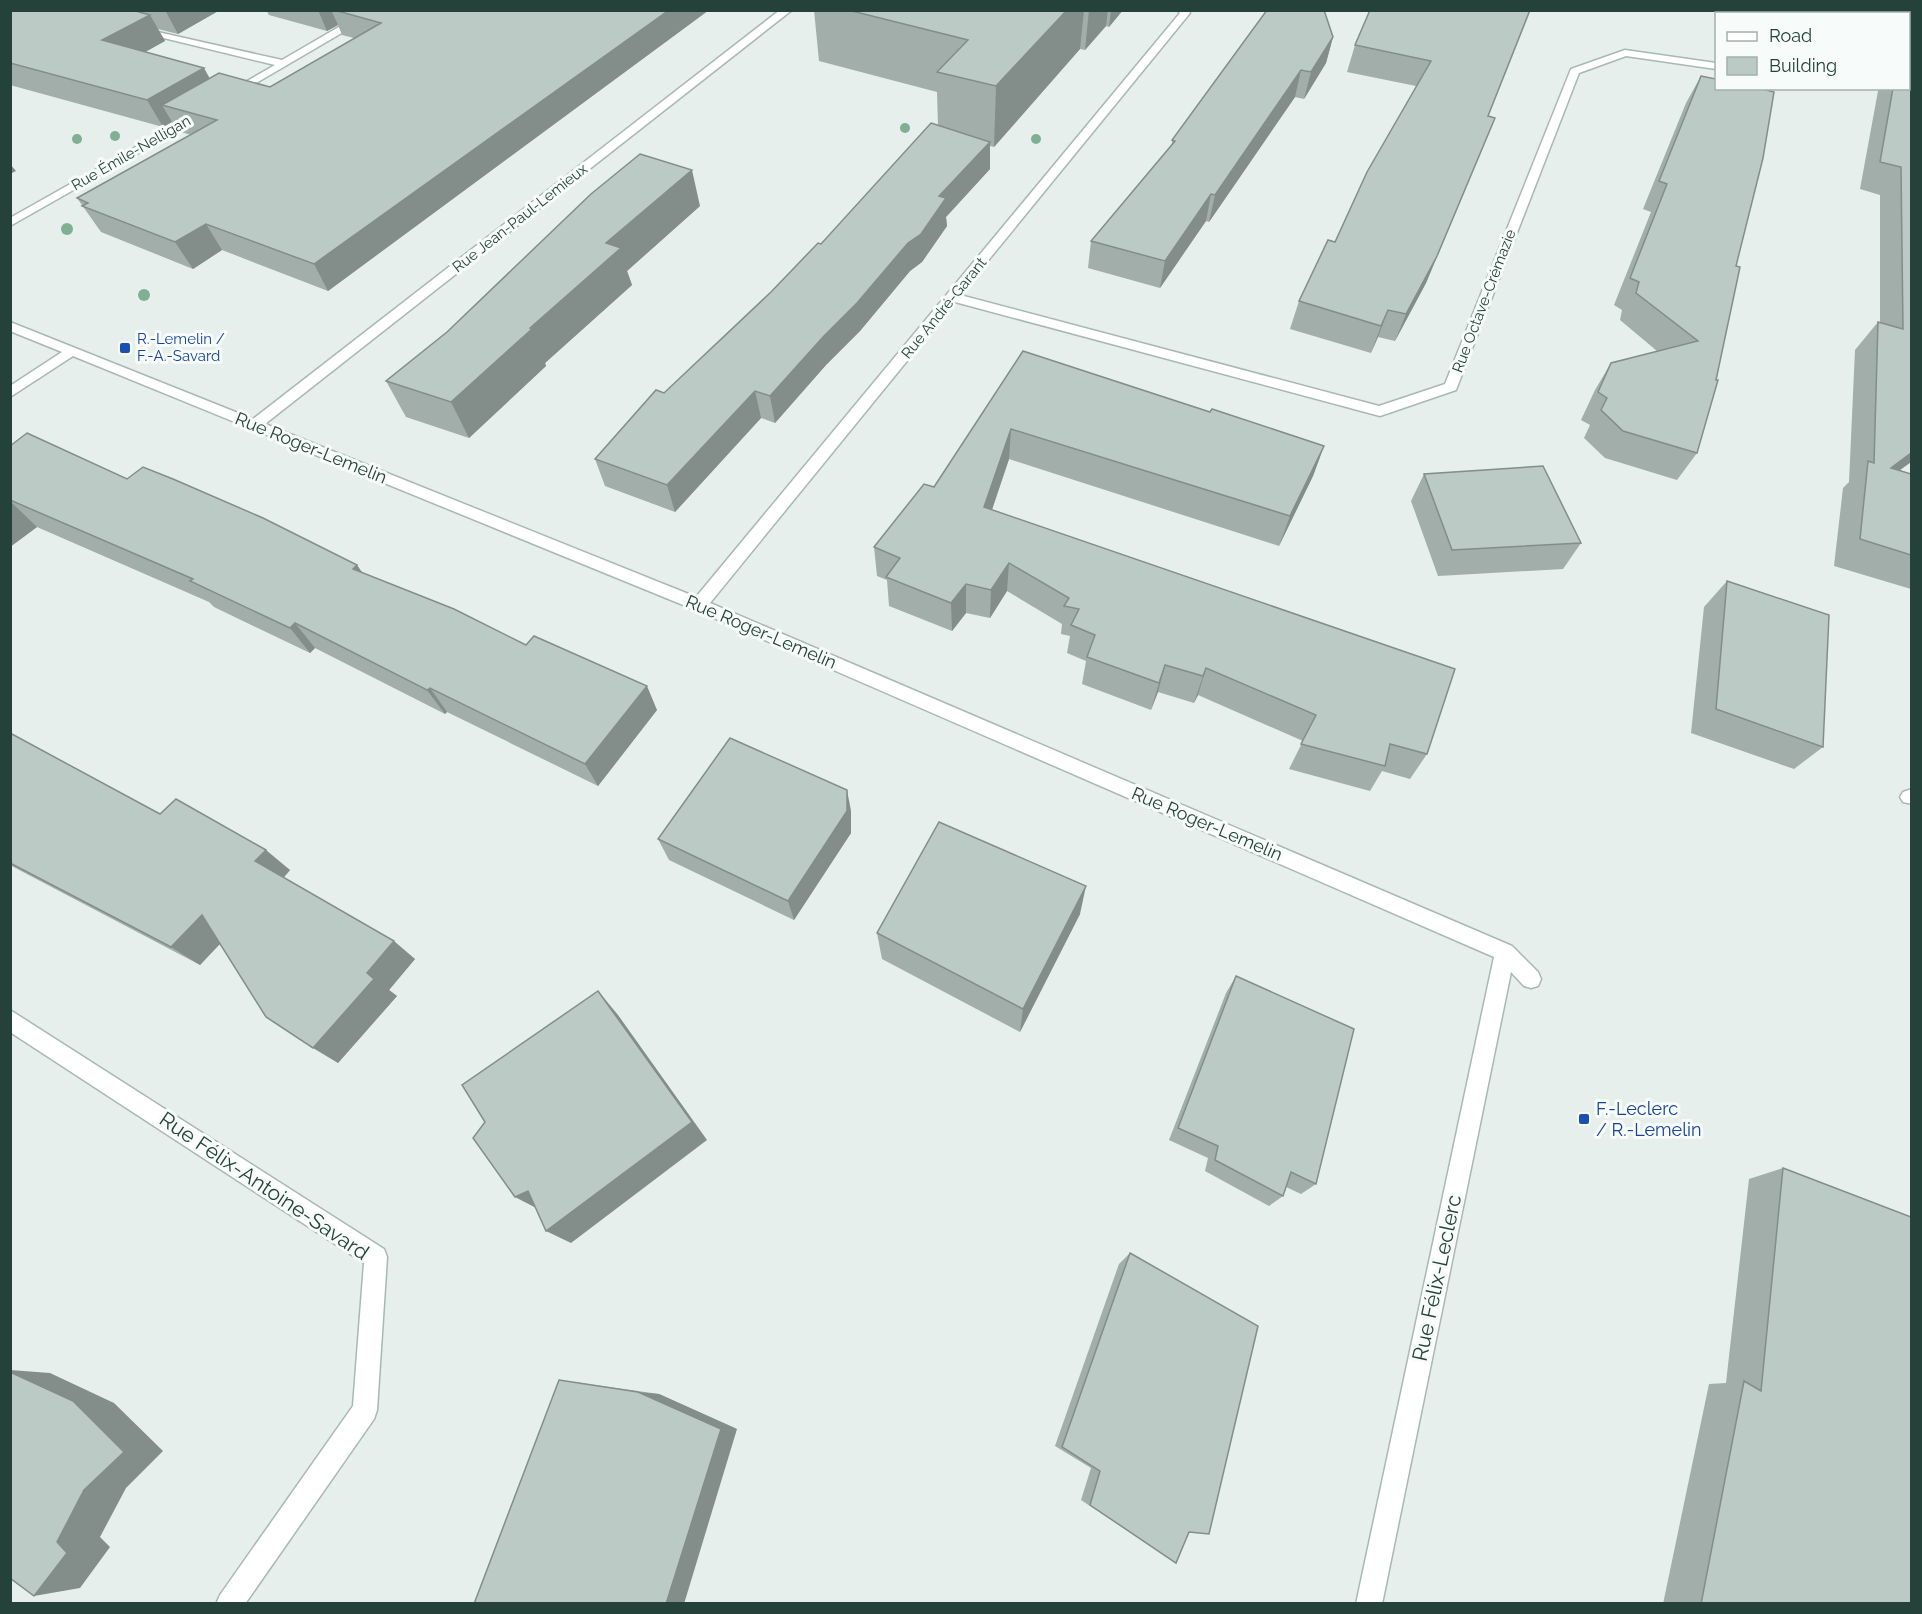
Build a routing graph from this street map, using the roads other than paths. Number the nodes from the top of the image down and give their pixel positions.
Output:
1 (376, 10) edge
2 (787, 10) edge
3 (1182, 10) edge
4 (134, 29) edge
5 (285, 64) junction
6 (1715, 66) edge
7 (224, 99) edge
8 (204, 111) edge
9 (10, 223) edge
10 (953, 297) junction
11 (10, 326) edge
12 (72, 351) junction
13 (10, 393) edge
14 (254, 425) junction
15 (699, 605) junction
16 (1506, 952) junction
17 (1532, 979) dead end
18 (10, 1020) edge
19 (229, 1604) edge
20 (1369, 1604) edge

1 - 5 street
2 - 14 street, Rue Jean-Paul-Lemieux
3 - 10 street, Rue André-Garant
4 - 5 street
5 - 7 street
6 - 10 street, Rue Octave-Crémazie
8 - 9 street, Rue Émile-Nelligan
10 - 15 street, Rue André-Garant
11 - 12 street, Rue Roger-Lemelin
12 - 13 street
12 - 14 street, Rue Roger-Lemelin
14 - 15 street, Rue Roger-Lemelin
15 - 16 street, Rue Roger-Lemelin
16 - 17 street
16 - 20 street, Rue Félix-Leclerc
18 - 19 street, Rue Félix-Antoine-Savard

